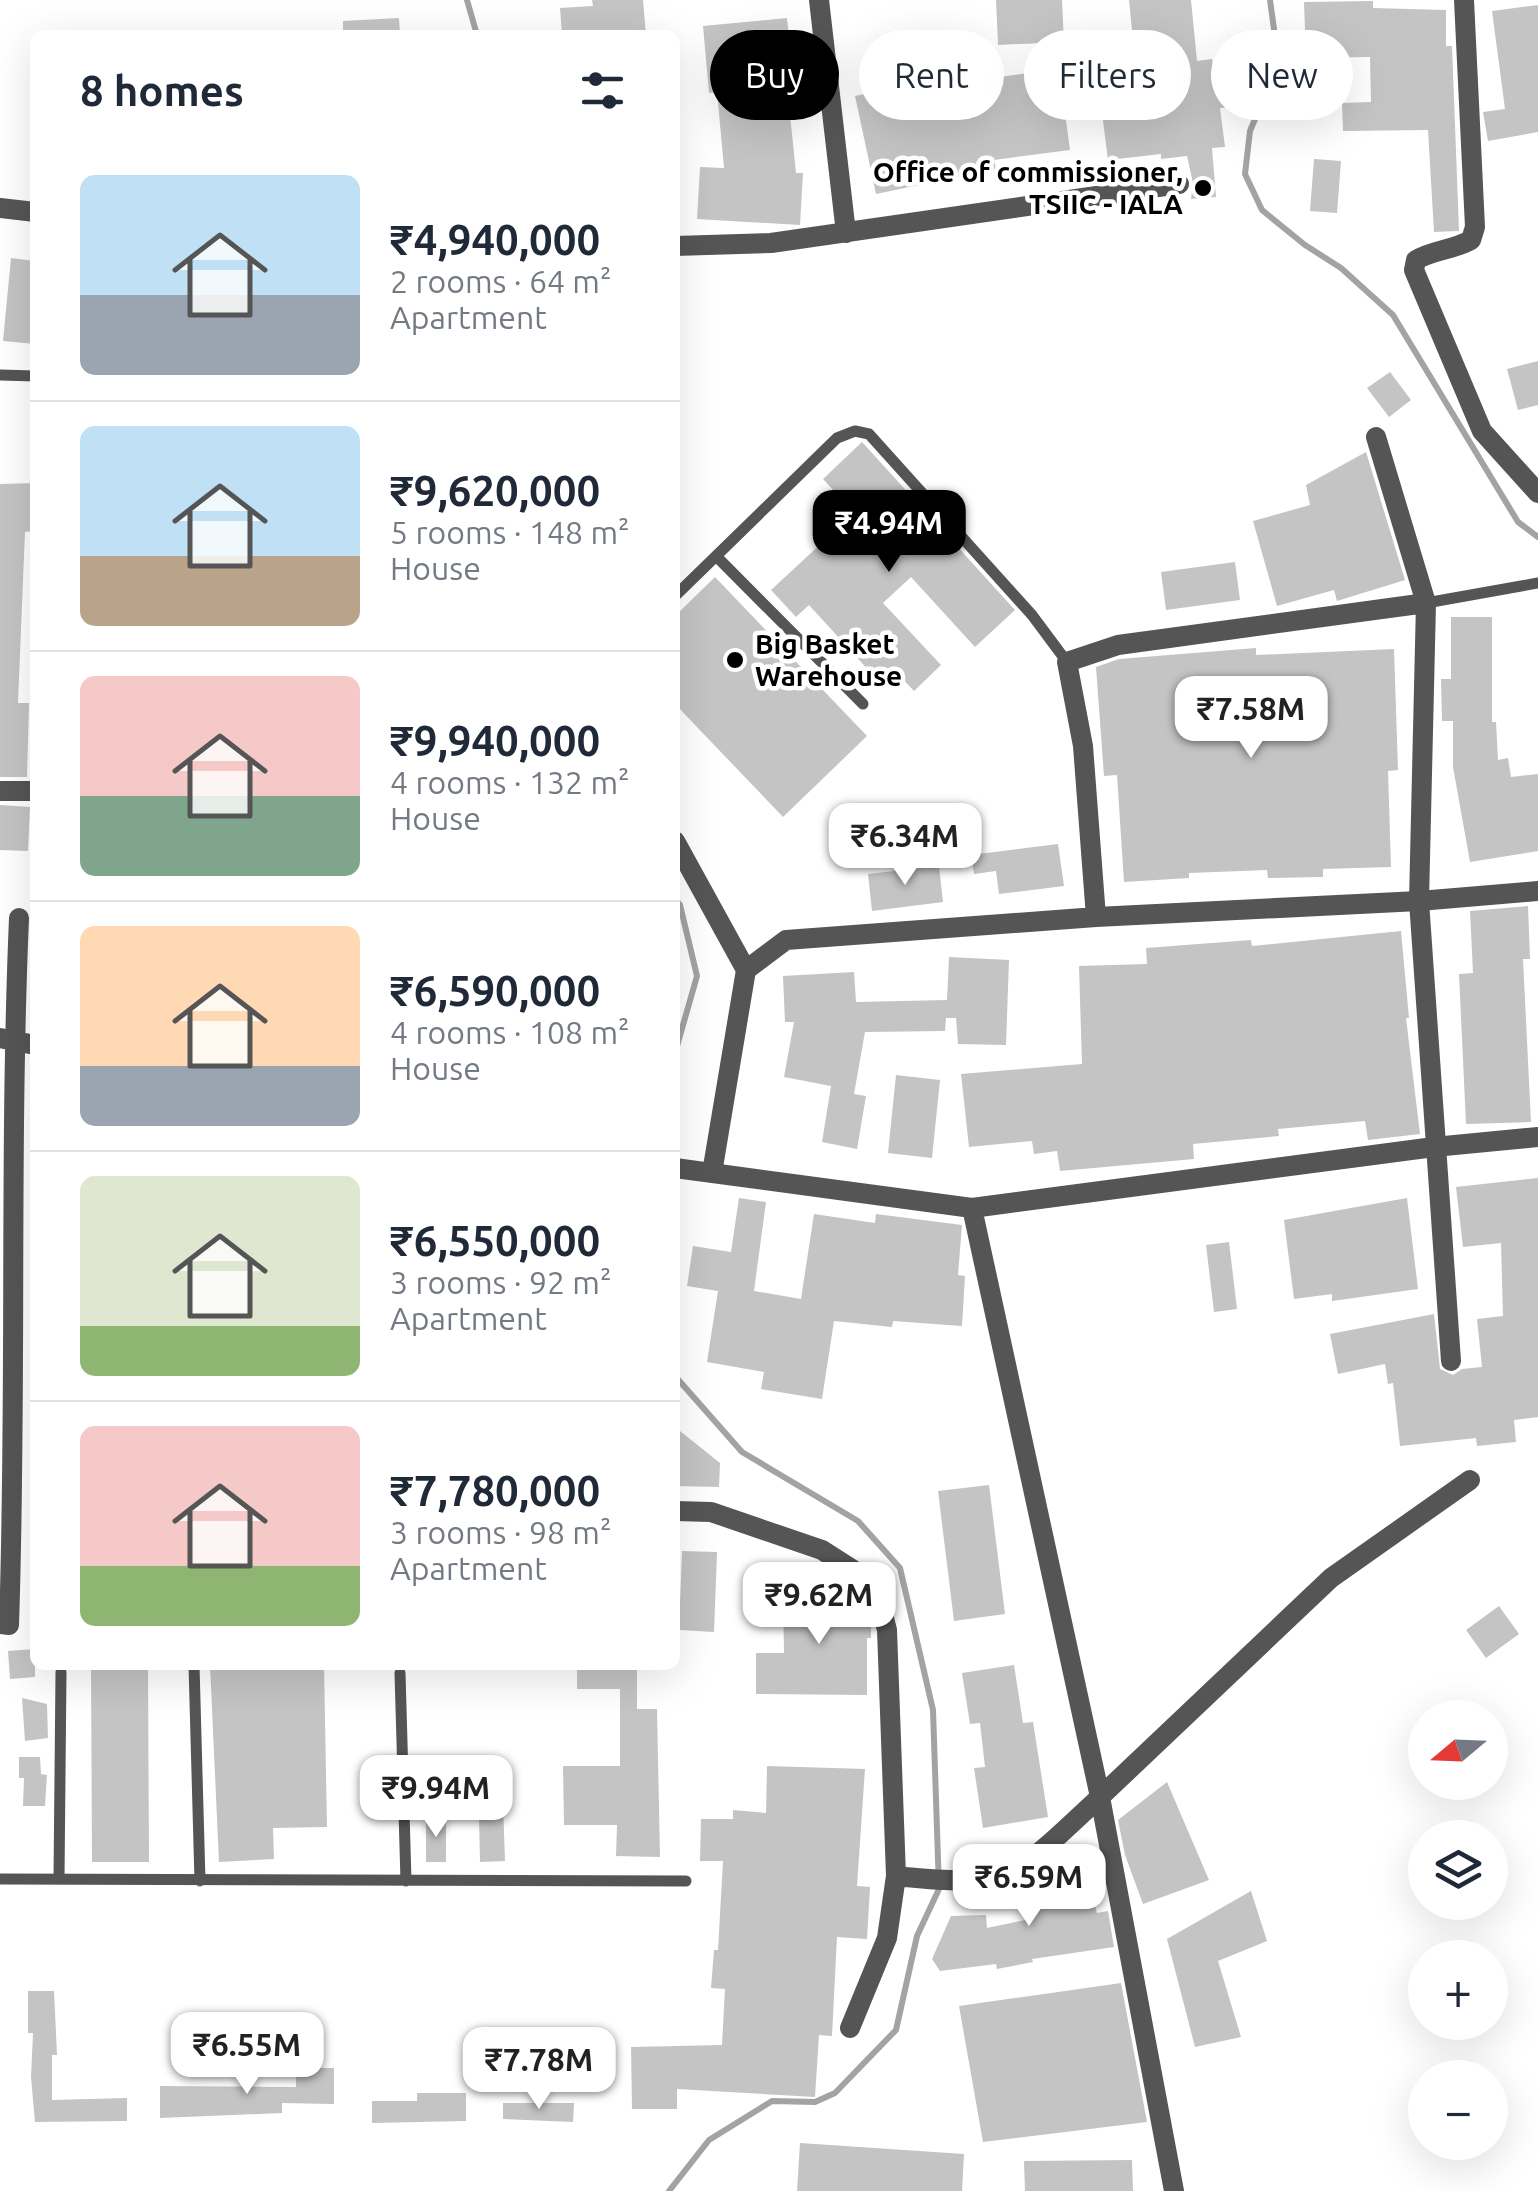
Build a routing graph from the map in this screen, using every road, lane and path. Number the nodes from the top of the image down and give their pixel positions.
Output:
1 (818, 0) edge
2 (1464, 0) edge
3 (1179, 184) dead end
4 (0, 208) edge
5 (30, 211) edge
6 (846, 233) junction
7 (680, 246) edge
8 (0, 374) edge
9 (30, 376) edge
10 (1376, 437) dead end
11 (1538, 493) edge
12 (716, 556) junction
13 (1538, 582) edge
14 (680, 591) edge
15 (1426, 603) junction
16 (1067, 662) junction
17 (864, 704) dead end
18 (0, 791) edge
19 (30, 791) edge
20 (680, 849) edge
21 (1538, 890) edge
22 (1418, 901) junction
23 (1096, 917) junction
24 (19, 918) dead end
25 (746, 970) junction
26 (16, 1041) edge
27 (1538, 1137) edge
28 (1434, 1148) junction
29 (680, 1169) edge
30 (712, 1174) junction
31 (972, 1208) junction
32 (1451, 1360) dead end
33 (1470, 1480) dead end
34 (30, 1511) edge
35 (680, 1511) edge
36 (13, 1512) junction
37 (0, 1624) edge
38 (194, 1670) edge
39 (61, 1672) dead end
40 (400, 1674) dead end
41 (1100, 1798) junction
42 (896, 1876) junction
43 (59, 1879) junction
44 (0, 1880) edge
45 (200, 1881) junction
46 (406, 1881) junction
47 (686, 1881) dead end
48 (850, 2028) dead end
49 (1174, 2191) edge

1 - 6 street
2 - 11 street
3 - 6 street
4 - 5 street
6 - 7 street
8 - 9 lane
10 - 15 street
12 - 14 lane
12 - 16 lane
12 - 17 lane
13 - 15 lane
15 - 16 street
15 - 22 street
16 - 23 street
18 - 19 street
20 - 25 street
21 - 22 street
22 - 23 street
22 - 28 street
23 - 25 street
24 - 26 street
25 - 30 street
26 - 36 street
27 - 28 street
28 - 31 street
28 - 32 street
29 - 30 street
30 - 31 street
31 - 41 street
33 - 41 street
34 - 36 street
35 - 42 street
36 - 37 street
38 - 45 lane
39 - 43 lane
40 - 46 lane
41 - 42 street
41 - 49 street
42 - 48 street
43 - 44 lane
43 - 45 lane
45 - 46 lane
46 - 47 lane

